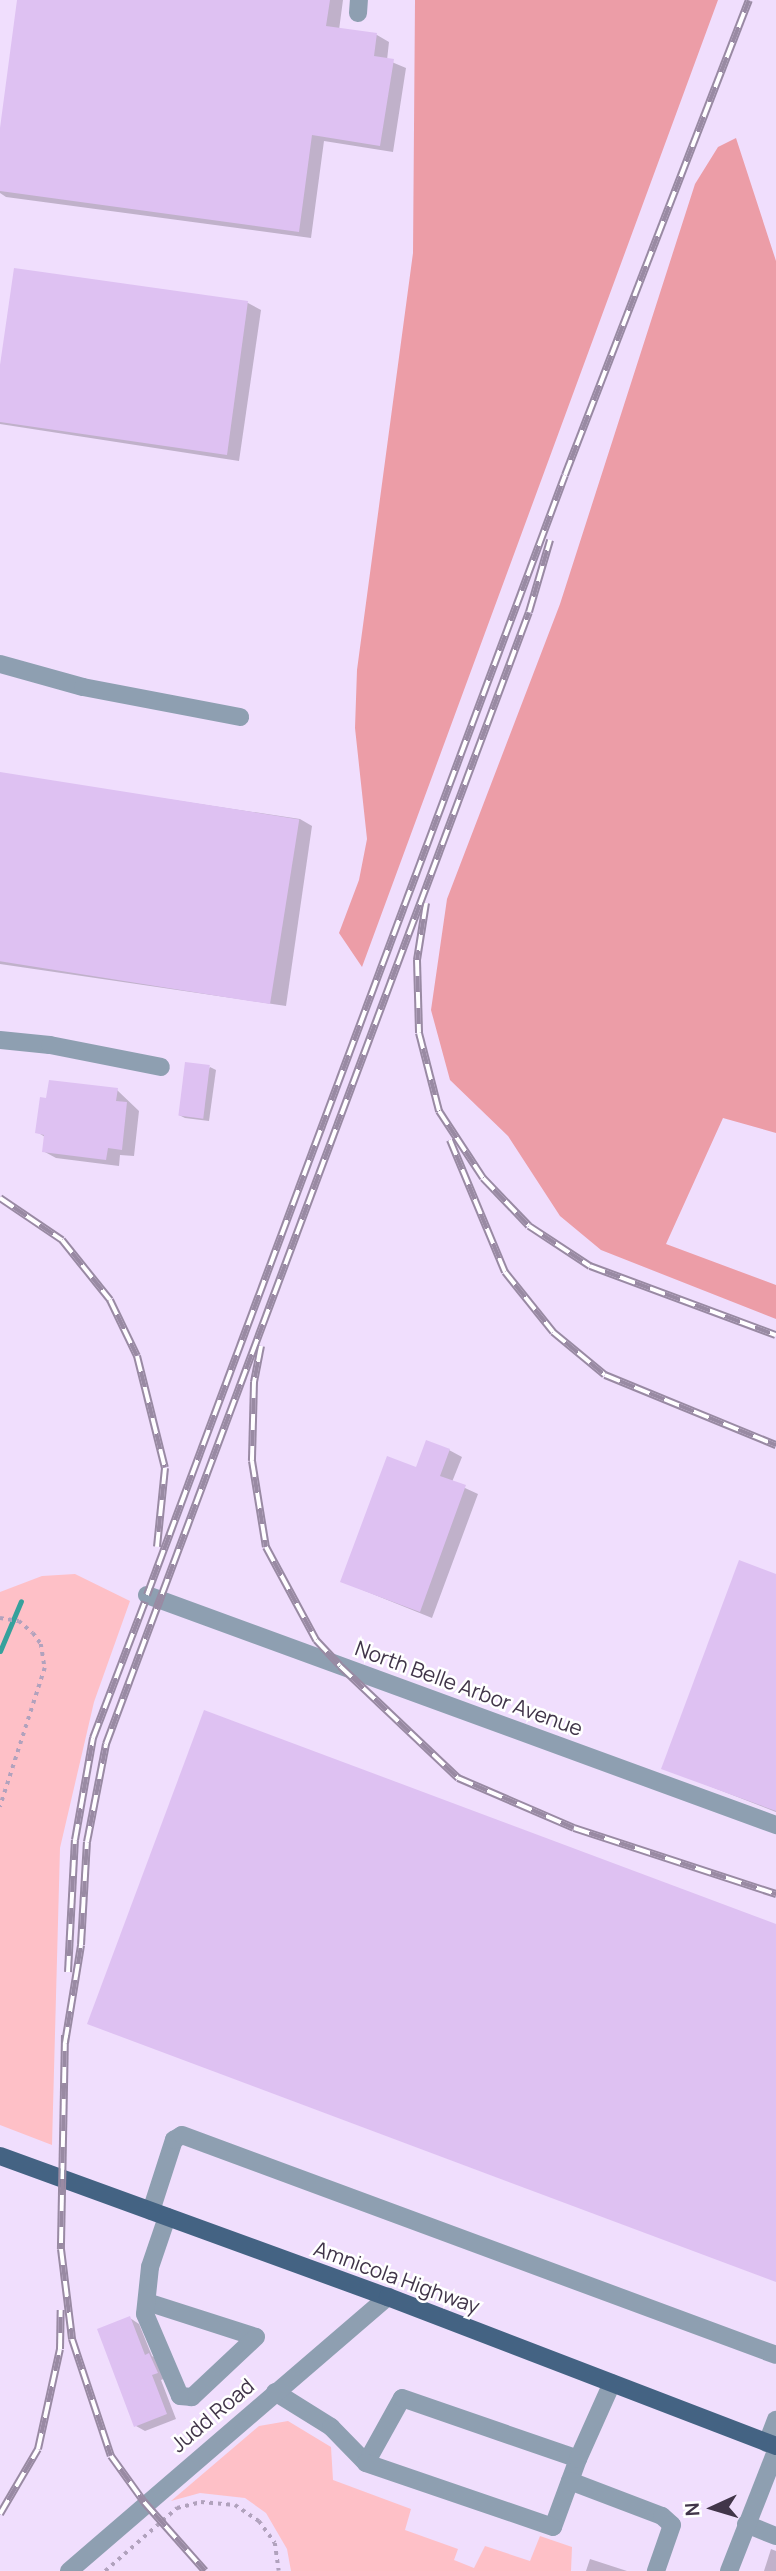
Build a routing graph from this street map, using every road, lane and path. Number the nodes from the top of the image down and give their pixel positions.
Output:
1 (0, 664) edge
2 (240, 717) dead end
3 (0, 1040) edge
4 (161, 1067) dead end
5 (147, 1595) dead end
6 (1, 1618) edge
7 (0, 1807) edge
8 (776, 1825) edge
9 (0, 2156) edge
10 (159, 2214) junction
11 (388, 2297) junction
12 (147, 2302) junction
13 (776, 2355) edge
14 (612, 2383) junction
15 (275, 2392) junction
16 (776, 2420) edge
17 (773, 2446) edge
18 (578, 2459) junction
19 (366, 2463) junction
20 (570, 2481) junction
21 (746, 2524) junction
22 (776, 2536) edge
23 (69, 2571) edge
24 (104, 2571) edge
25 (279, 2571) edge
26 (656, 2571) edge
27 (729, 2571) edge

1 - 2 street
3 - 4 street
5 - 8 street, North Belle Arbor Avenue
6 - 7 path
9 - 10 main road, Amnicola Highway
10 - 11 main road, Amnicola Highway
10 - 12 street
10 - 13 street
11 - 14 main road, Amnicola Highway
11 - 15 street, Judd Road
12 - 12 street
14 - 17 main road, Amnicola Highway
14 - 18 street
15 - 19 street
15 - 23 street, Judd Road
16 - 17 street
17 - 21 street
18 - 19 street
18 - 20 street
19 - 20 street
20 - 26 street
21 - 22 street
21 - 27 street
24 - 25 path

